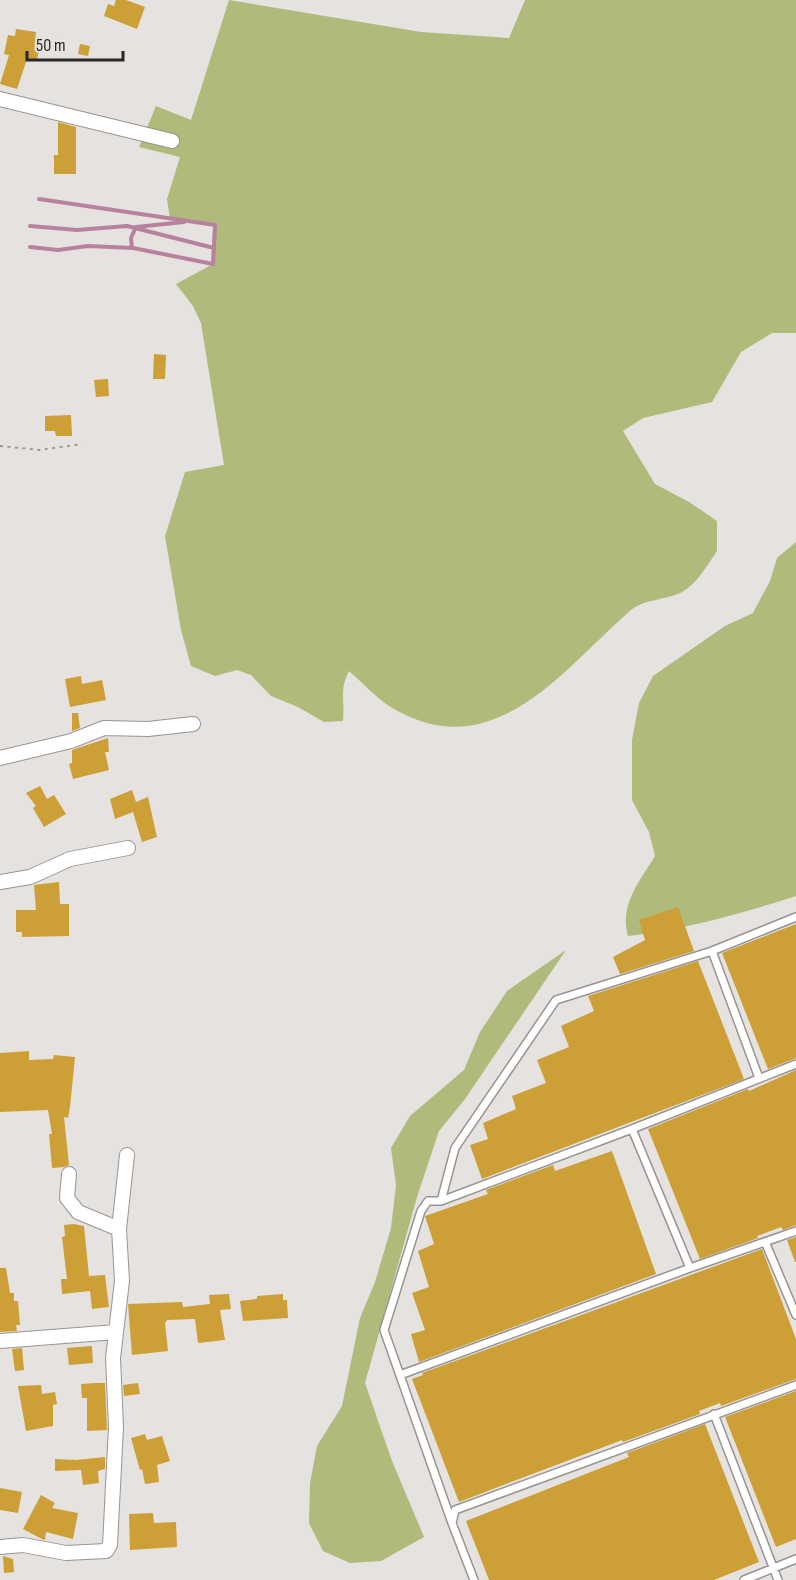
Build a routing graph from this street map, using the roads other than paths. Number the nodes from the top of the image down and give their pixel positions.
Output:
1 (0, 99) edge
2 (172, 141) dead end
3 (193, 723) dead end
4 (0, 758) edge
5 (128, 848) dead end
6 (0, 882) edge
7 (796, 917) edge
8 (712, 951) junction
9 (796, 1064) edge
10 (759, 1078) junction
11 (632, 1129) junction
12 (127, 1155) dead end
13 (69, 1174) dead end
14 (441, 1201) junction
15 (119, 1229) junction
16 (796, 1232) edge
17 (766, 1244) junction
18 (690, 1268) junction
19 (796, 1315) edge
20 (116, 1332) junction
21 (0, 1341) edge
22 (400, 1375) junction
23 (796, 1384) edge
24 (714, 1414) junction
25 (452, 1523) junction
26 (0, 1547) edge
27 (796, 1560) edge
28 (774, 1568) junction
29 (474, 1580) edge
30 (744, 1580) edge
31 (778, 1580) edge

1 - 2 street
3 - 4 street
5 - 6 street
7 - 8 lane
8 - 10 lane
8 - 14 lane
9 - 10 lane
10 - 11 lane
11 - 14 lane
11 - 18 lane
12 - 15 street
13 - 15 street
14 - 22 lane
15 - 20 street
16 - 17 lane
17 - 18 lane
17 - 19 lane
18 - 22 lane
20 - 21 street
20 - 26 street
22 - 25 lane
23 - 24 lane
24 - 25 lane
24 - 28 lane
25 - 29 lane
27 - 28 lane
28 - 30 lane
28 - 31 lane

